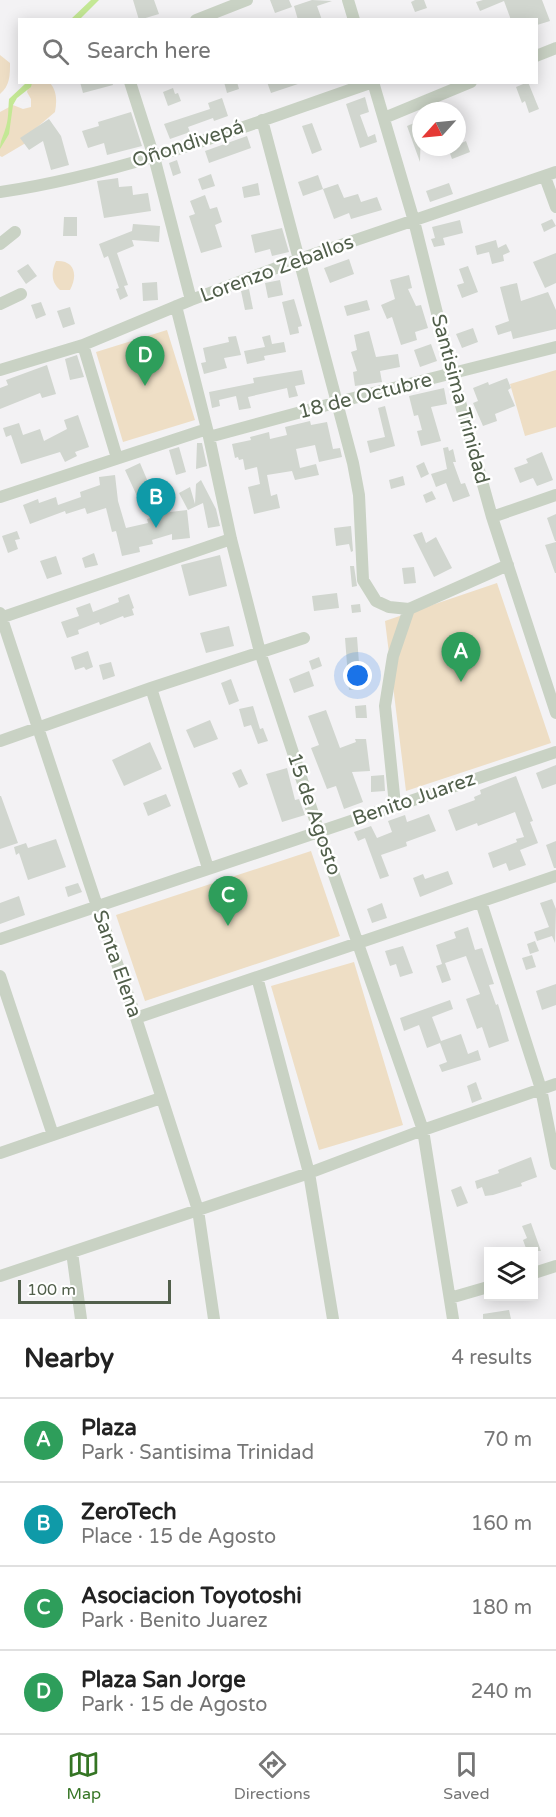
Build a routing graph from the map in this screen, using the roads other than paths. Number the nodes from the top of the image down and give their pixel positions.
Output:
1 (247, 0) edge
2 (348, 0) edge
3 (201, 18) edge
4 (353, 18) edge
5 (556, 48) edge
6 (538, 56) edge
7 (131, 84) edge
8 (367, 84) edge
9 (374, 84) edge
10 (466, 84) edge
11 (384, 118) junction
12 (262, 120) junction
13 (154, 157) junction
14 (551, 174) edge
15 (0, 192) edge
16 (556, 207) edge
17 (414, 221) junction
18 (15, 232) dead end
19 (0, 244) edge
20 (300, 259) junction
21 (21, 294) dead end
22 (191, 300) junction
23 (0, 304) edge
24 (176, 306) junction
25 (83, 345) junction
26 (556, 347) edge
27 (0, 370) edge
28 (452, 373) junction
29 (338, 402) junction
30 (208, 433) junction
31 (117, 458) junction
32 (556, 495) edge
33 (0, 497) edge
34 (492, 517) junction
35 (231, 539) junction
36 (508, 565) junction
37 (409, 609) junction
38 (0, 617) edge
39 (304, 638) dead end
40 (260, 652) junction
41 (151, 688) junction
42 (556, 713) edge
43 (37, 728) junction
44 (0, 741) edge
45 (556, 752) edge
46 (395, 805) junction
47 (319, 831) junction
48 (208, 868) junction
49 (556, 876) edge
50 (481, 902) junction
51 (97, 906) junction
52 (0, 939) edge
53 (359, 943) junction
54 (0, 976) edge
55 (257, 977) junction
56 (136, 1018) junction
57 (556, 1084) edge
58 (541, 1089) junction
59 (161, 1098) junction
60 (423, 1130) junction
61 (53, 1135) junction
62 (0, 1153) edge
63 (556, 1164) edge
64 (309, 1173) junction
65 (198, 1210) junction
66 (72, 1252) junction
67 (556, 1266) edge
68 (538, 1272) edge
69 (0, 1276) edge
70 (484, 1288) edge
71 (450, 1298) junction
72 (81, 1319) edge
73 (214, 1319) edge
74 (333, 1319) edge
75 (453, 1319) edge

1 - 3 street
2 - 4 street
5 - 6 street
7 - 13 street
8 - 12 street, Oñondivepá
9 - 11 street, Santisima Trinidad
10 - 11 street
11 - 17 street, Santisima Trinidad
12 - 13 street, Oñondivepá
12 - 20 street
13 - 15 street, Oñondivepá
13 - 22 street
14 - 16 street
14 - 17 street, Lorenzo Zeballos
17 - 20 street, Lorenzo Zeballos
17 - 28 street, Santisima Trinidad
18 - 19 street
20 - 22 street, Lorenzo Zeballos
20 - 29 street
21 - 23 street
22 - 24 street, Lorenzo Zeballos
24 - 25 street, Lorenzo Zeballos
24 - 30 street, 15 de Agosto
25 - 27 street, Lorenzo Zeballos
25 - 31 street
26 - 28 street, 18 de Octubre
28 - 29 street, 18 de Octubre
28 - 34 street, Santisima Trinidad
29 - 30 street, 18 de Octubre
29 - 37 street
30 - 31 street, 18 de Octubre
30 - 35 street, 15 de Agosto
31 - 33 street, 18 de Octubre
32 - 34 street
34 - 36 street, Santisima Trinidad
35 - 38 street
35 - 40 street, 15 de Agosto
36 - 37 street
36 - 42 street, Santisima Trinidad
37 - 46 street
38 - 43 street, Santa Elena
39 - 40 street
40 - 41 street
40 - 47 street, 15 de Agosto
41 - 43 street
41 - 48 street
43 - 44 street
43 - 51 street, Santa Elena
45 - 46 street, Benito Juarez
46 - 47 street, Benito Juarez
47 - 48 street, Benito Juarez
47 - 53 street, 15 de Agosto
48 - 51 street, Benito Juarez
49 - 50 street
50 - 53 street
50 - 58 street
51 - 52 street, Benito Juarez
51 - 56 street, Santa Elena
53 - 55 street
53 - 60 street, 15 de Agosto
54 - 61 street
55 - 56 street
55 - 64 street
56 - 59 street, Santa Elena
57 - 58 street
58 - 60 street
58 - 63 street
59 - 61 street
59 - 65 street, Santa Elena
60 - 64 street
60 - 71 street, 15 de Agosto
61 - 62 street
64 - 65 street
64 - 74 street
65 - 66 street
65 - 73 street, Santa Elena
66 - 69 street
66 - 72 street
67 - 68 street
70 - 71 street
71 - 75 street, 15 de Agosto

